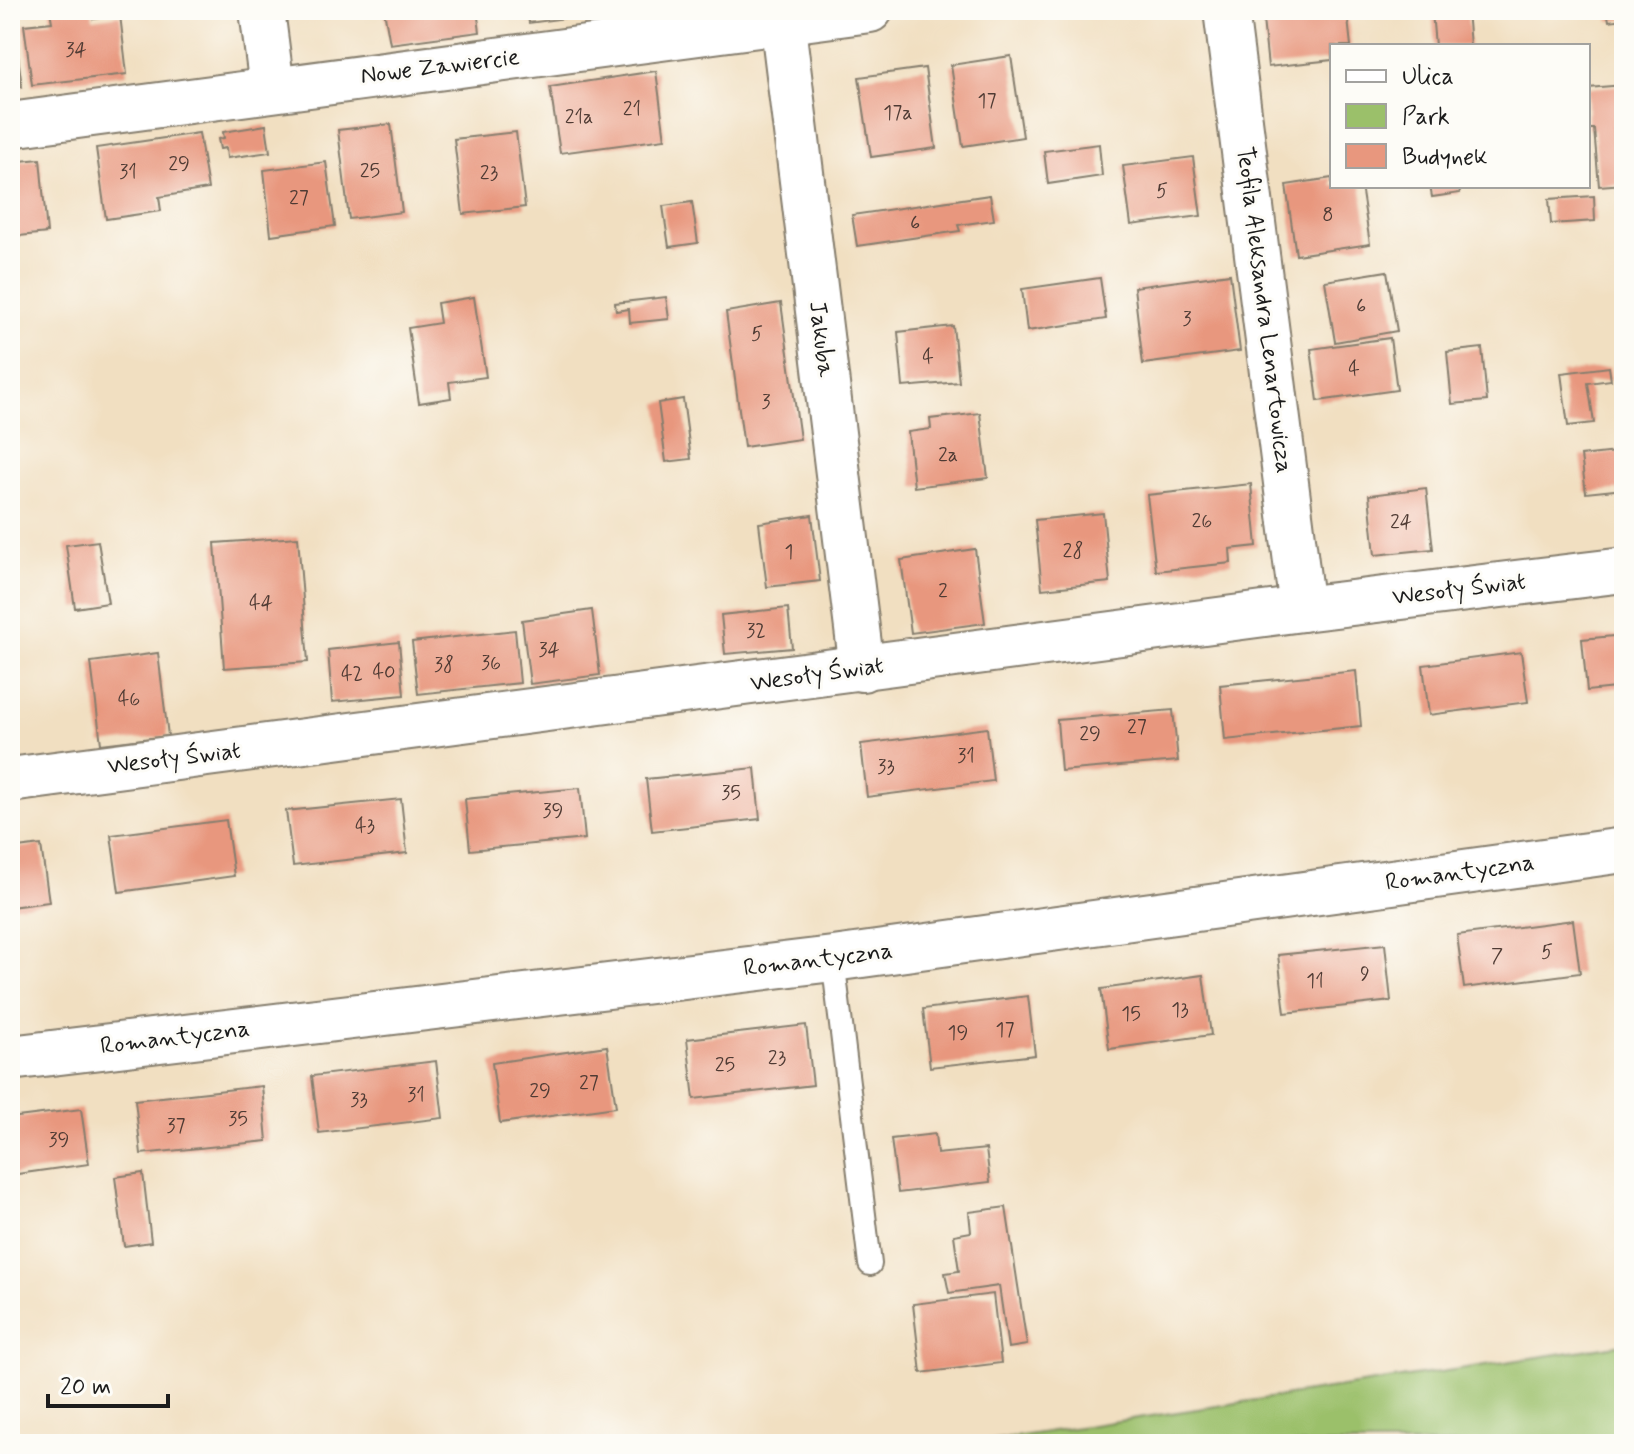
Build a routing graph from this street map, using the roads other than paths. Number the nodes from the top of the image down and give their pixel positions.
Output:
1 (262, 10) edge
2 (870, 10) edge
3 (1226, 10) edge
4 (782, 16) edge
5 (272, 88) junction
6 (10, 125) edge
7 (1624, 570) edge
8 (1302, 609) junction
9 (862, 669) junction
10 (10, 780) edge
11 (1624, 850) edge
12 (833, 959) junction
13 (10, 1058) edge
14 (870, 1264) dead end

1 - 5 street
2 - 4 street, Nowe Zawiercie
3 - 8 street, Teofila Aleksandra Lenartowicza
4 - 5 street, Nowe Zawiercie
4 - 9 street, Jakuba
5 - 6 street, Nowe Zawiercie
7 - 8 street, Wesoły Świat
8 - 9 street, Wesoły Świat
9 - 10 street, Wesoły Świat
11 - 12 street, Romantyczna
12 - 13 street, Romantyczna
12 - 14 lane

